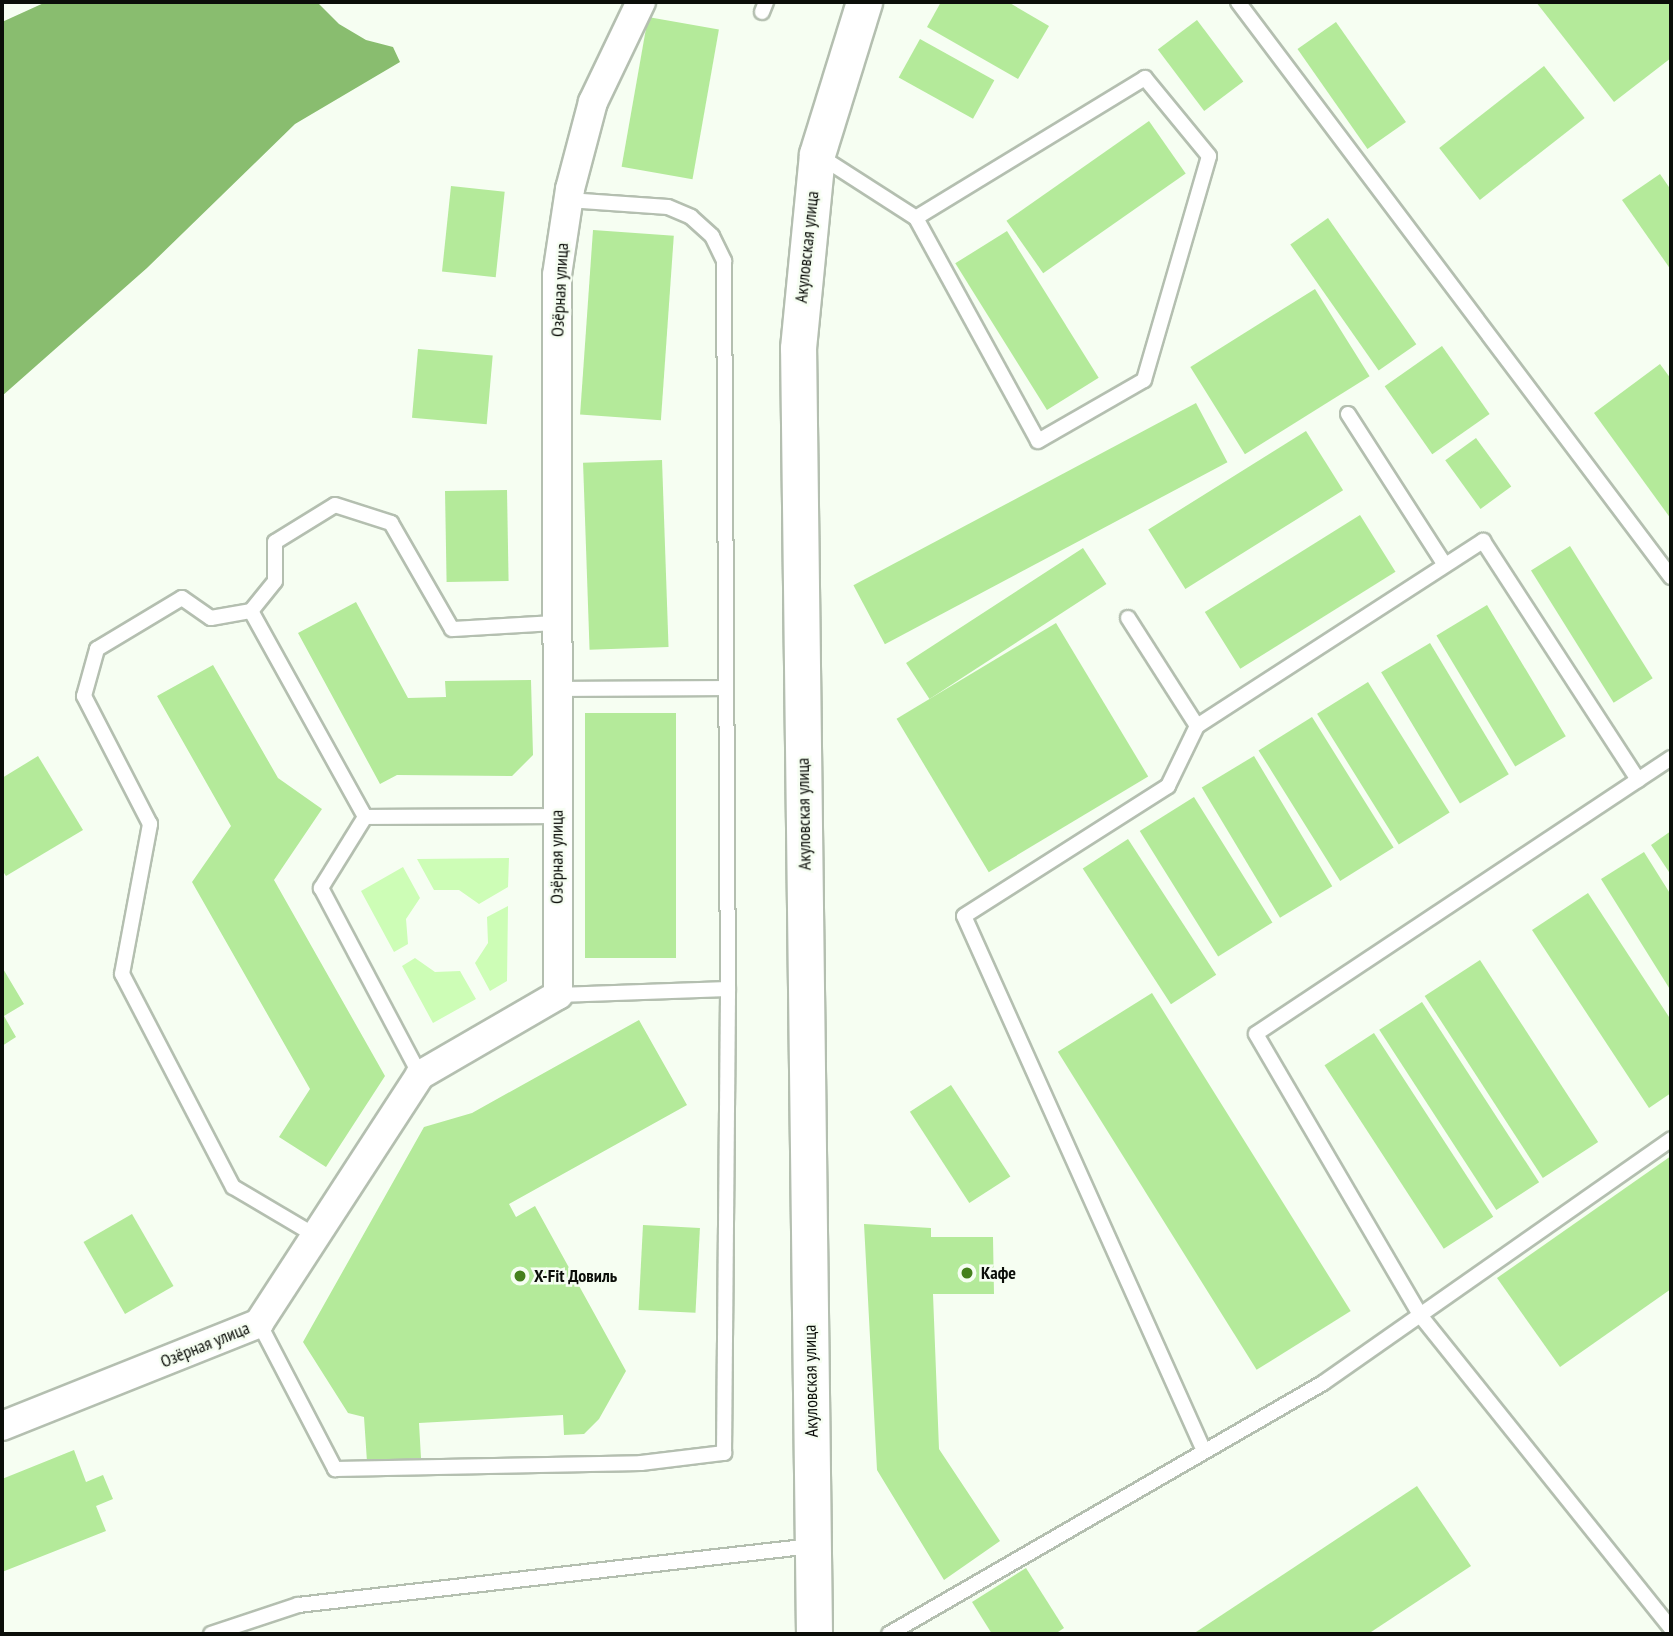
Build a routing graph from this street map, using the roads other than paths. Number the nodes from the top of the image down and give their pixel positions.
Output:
1 (641, 2) edge
2 (864, 2) edge
3 (1238, 2) edge
4 (817, 154) junction
5 (568, 200) junction
6 (916, 218) junction
7 (1348, 414) dead end
8 (1445, 565) junction
9 (1671, 577) edge
10 (251, 611) junction
11 (1128, 618) dead end
12 (556, 623) junction
13 (726, 688) junction
14 (556, 689) junction
15 (1197, 726) junction
16 (1671, 758) edge
17 (1638, 780) junction
18 (557, 816) junction
19 (365, 817) junction
20 (728, 989) junction
21 (558, 995) junction
22 (420, 1075) junction
23 (1671, 1139) edge
24 (316, 1236) junction
25 (1420, 1315) junction
26 (259, 1324) junction
27 (2, 1426) edge
28 (1204, 1451) junction
29 (813, 1546) junction
30 (1671, 1628) edge
31 (211, 1634) edge
32 (814, 1634) edge
33 (889, 1634) edge

1 - 5 street, Озёрная улица
2 - 4 street, Акуловская улица
3 - 9 lane
4 - 6 lane
4 - 29 street, Акуловская улица
5 - 12 street, Озёрная улица
5 - 13 lane
6 - 6 lane
7 - 8 lane
8 - 15 lane
8 - 17 lane
10 - 12 lane
10 - 19 lane
10 - 24 lane
11 - 15 lane
12 - 14 street, Озёрная улица
13 - 14 lane
13 - 20 lane
14 - 18 street, Озёрная улица
15 - 28 lane
16 - 17 lane
17 - 25 lane
18 - 19 lane
18 - 21 street, Озёрная улица
19 - 22 lane
20 - 21 lane
20 - 26 lane
21 - 22 street, Озёрная улица
22 - 24 street, Озёрная улица
23 - 25 lane
24 - 26 street, Озёрная улица
25 - 28 lane
25 - 30 lane
26 - 27 street, Озёрная улица
28 - 33 lane
29 - 31 lane
29 - 32 street, Акуловская улица

